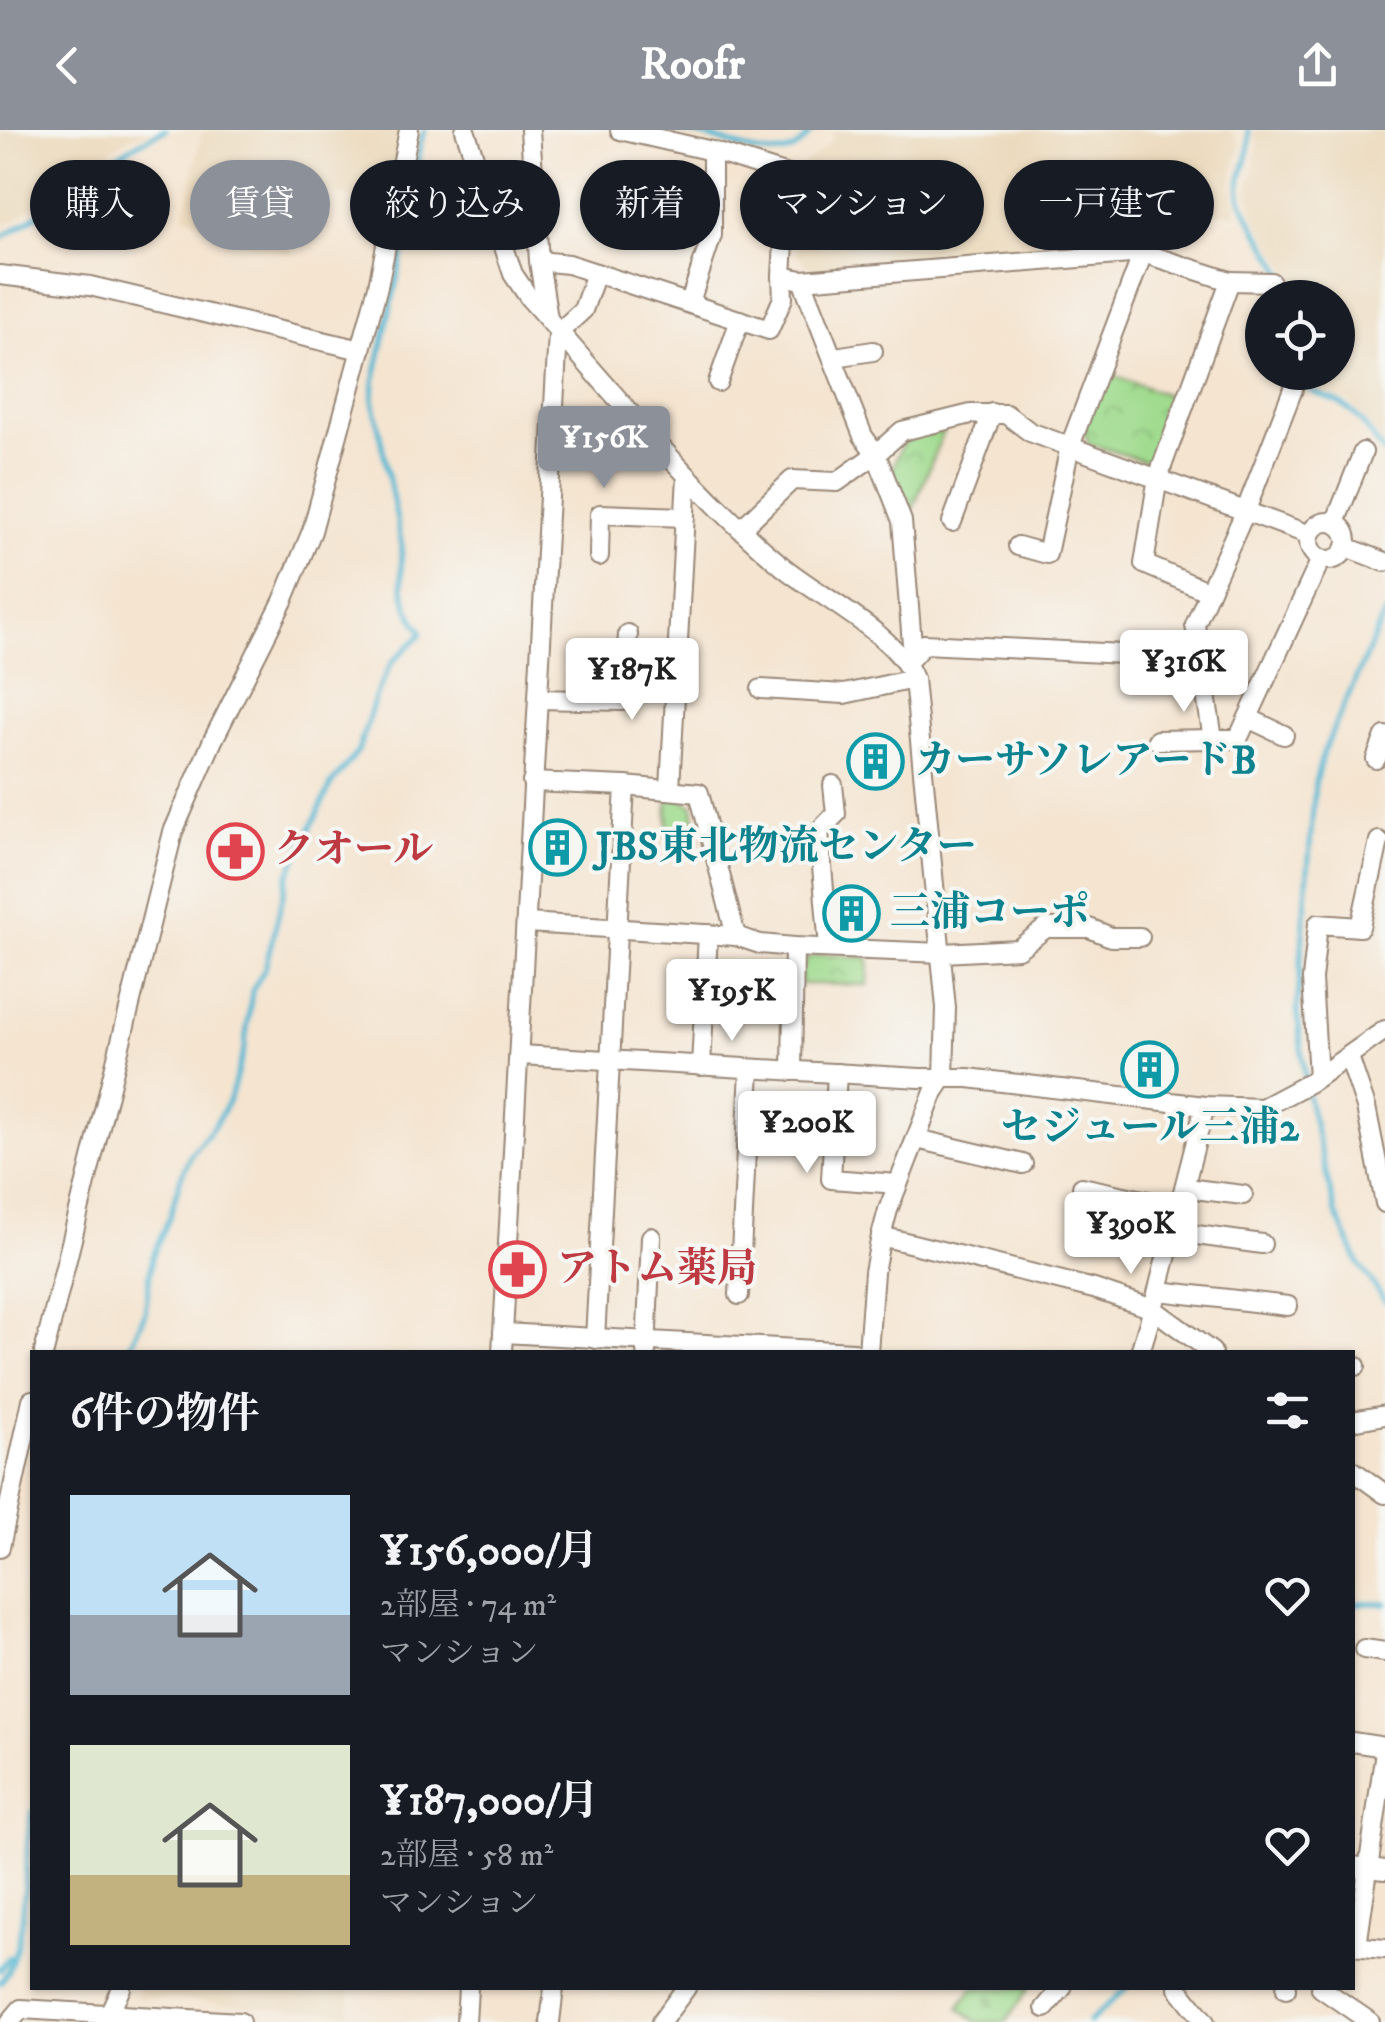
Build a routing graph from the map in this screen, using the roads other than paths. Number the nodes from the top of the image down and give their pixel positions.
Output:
1 (409, 130) edge
2 (465, 130) edge
3 (530, 130) edge
4 (620, 130) edge
5 (712, 151) junction
6 (1143, 252) junction
7 (539, 261) junction
8 (596, 272) junction
9 (0, 274) edge
10 (782, 276) junction
11 (802, 280) junction
12 (1230, 282) junction
13 (1245, 282) edge
14 (690, 302) junction
15 (740, 320) junction
16 (553, 326) junction
17 (362, 350) junction
18 (873, 351) dead end
19 (835, 357) junction
20 (718, 382) dead end
21 (1293, 390) edge
22 (992, 413) junction
23 (1070, 446) junction
24 (1364, 452) dead end
25 (876, 454) junction
26 (688, 476) junction
27 (1158, 477) junction
28 (1246, 510) junction
29 (686, 517) junction
30 (952, 522) dead end
31 (1335, 523) junction
32 (741, 529) junction
33 (1310, 534) junction
34 (1018, 546) dead end
35 (1346, 548) junction
36 (599, 556) dead end
37 (1321, 559) junction
38 (1385, 562) edge
39 (1209, 592) junction
40 (628, 634) dead end
41 (1182, 657) dead end
42 (911, 666) junction
43 (761, 689) dead end
44 (538, 698) junction
45 (1248, 718) junction
46 (1284, 735) dead end
47 (1385, 736) edge
48 (1212, 739) junction
49 (1157, 740) dead end
50 (1376, 759) dead end
51 (532, 782) junction
52 (834, 785) dead end
53 (625, 786) junction
54 (670, 788) junction
55 (1380, 841) dead end
56 (527, 923) junction
57 (616, 928) junction
58 (708, 934) junction
59 (736, 936) junction
60 (1140, 937) dead end
61 (794, 947) junction
62 (829, 948) junction
63 (942, 953) junction
64 (1385, 1030) edge
65 (520, 1055) junction
66 (1349, 1057) junction
67 (609, 1060) junction
68 (700, 1066) junction
69 (750, 1069) junction
70 (792, 1071) junction
71 (837, 1074) junction
72 (944, 1077) junction
73 (1310, 1082) junction
74 (1376, 1105) edge
75 (1205, 1106) junction
76 (917, 1138) junction
77 (1023, 1164) dead end
78 (898, 1184) junction
79 (1082, 1187) dead end
80 (1186, 1188) junction
81 (1242, 1195) dead end
82 (1384, 1195) edge
83 (1181, 1208) junction
84 (1175, 1232) junction
85 (881, 1236) junction
86 (652, 1237) dead end
87 (1262, 1244) dead end
88 (739, 1295) dead end
89 (1156, 1300) junction
90 (1288, 1306) dead end
91 (503, 1333) junction
92 (594, 1338) junction
93 (646, 1347) edge
94 (734, 1349) edge
95 (44, 1350) edge
96 (502, 1350) edge
97 (774, 1350) edge
98 (868, 1350) edge
99 (1141, 1350) edge
100 (1210, 1350) edge
101 (1385, 1415) edge
102 (1355, 1420) edge
103 (30, 1440) edge
104 (1357, 1475) edge
105 (1385, 1494) edge
106 (0, 1547) edge
107 (1364, 1649) dead end
108 (1385, 1652) edge
109 (1355, 1743) edge
110 (1385, 1749) edge
111 (1368, 1868) edge
112 (1355, 1946) edge
113 (1385, 1949) edge
114 (120, 1990) edge
115 (468, 1990) edge
116 (554, 1990) edge
117 (685, 1990) edge
118 (1060, 1990) edge
119 (1180, 1990) edge
120 (1324, 1990) edge
121 (1045, 2008) dead end
122 (106, 2018) edge
123 (10, 2022) edge
124 (240, 2022) edge
125 (466, 2022) edge
126 (550, 2022) edge
127 (661, 2022) edge
128 (1205, 2022) edge
129 (1370, 2022) edge

1 - 17 street
2 - 16 street
3 - 7 street
4 - 5 street
5 - 10 street
5 - 14 street
6 - 11 street
6 - 12 street
6 - 23 street
7 - 8 street
7 - 16 street
8 - 14 street
8 - 16 street
9 - 17 street
10 - 11 street
10 - 15 street
11 - 19 street
12 - 13 street
12 - 27 street
14 - 15 street
15 - 20 street
16 - 26 street
16 - 44 street
17 - 95 street
18 - 19 street
19 - 25 street
21 - 28 street
22 - 23 street
22 - 25 street
22 - 30 street
23 - 27 street
23 - 34 street
24 - 31 street
25 - 32 street
25 - 42 street
26 - 29 street
26 - 32 street
27 - 28 street
27 - 39 street
28 - 33 street
28 - 39 street
29 - 36 street
29 - 54 street
31 - 33 street
31 - 35 street
32 - 42 street
33 - 37 street
35 - 37 street
35 - 38 street
37 - 45 street
39 - 48 street
40 - 44 street
41 - 42 street
42 - 43 street
42 - 63 street
44 - 51 street
45 - 46 street
45 - 48 street
47 - 50 street
48 - 49 street
51 - 53 street
51 - 56 street
52 - 62 street
53 - 54 street
53 - 57 street
54 - 59 street
55 - 73 street
56 - 57 street
56 - 65 street
57 - 58 street
57 - 67 street
58 - 59 street
58 - 68 street
59 - 61 street
60 - 63 street
61 - 62 street
61 - 70 street
62 - 63 street
63 - 72 street
64 - 66 street
65 - 67 street
65 - 91 street
66 - 73 street
66 - 74 street
67 - 68 street
67 - 92 street
68 - 69 street
69 - 70 street
69 - 88 street
70 - 71 street
71 - 72 street
71 - 78 street
72 - 75 street
72 - 76 street
73 - 75 street
74 - 82 street
75 - 80 street
76 - 77 street
76 - 78 street
78 - 85 street
79 - 83 street
80 - 81 street
80 - 83 street
83 - 84 street
84 - 87 street
84 - 89 street
85 - 89 street
85 - 98 street
86 - 93 street
89 - 90 street
89 - 99 street
89 - 100 street
91 - 92 street
91 - 96 street
92 - 93 street
93 - 94 street
94 - 97 street
101 - 102 street
103 - 106 street
104 - 105 street
107 - 108 street
109 - 110 street
110 - 111 street
111 - 112 street
112 - 113 street
114 - 122 street
115 - 125 street
116 - 126 street
117 - 127 street
118 - 121 street
119 - 128 street
120 - 129 street
122 - 123 street
122 - 124 street

